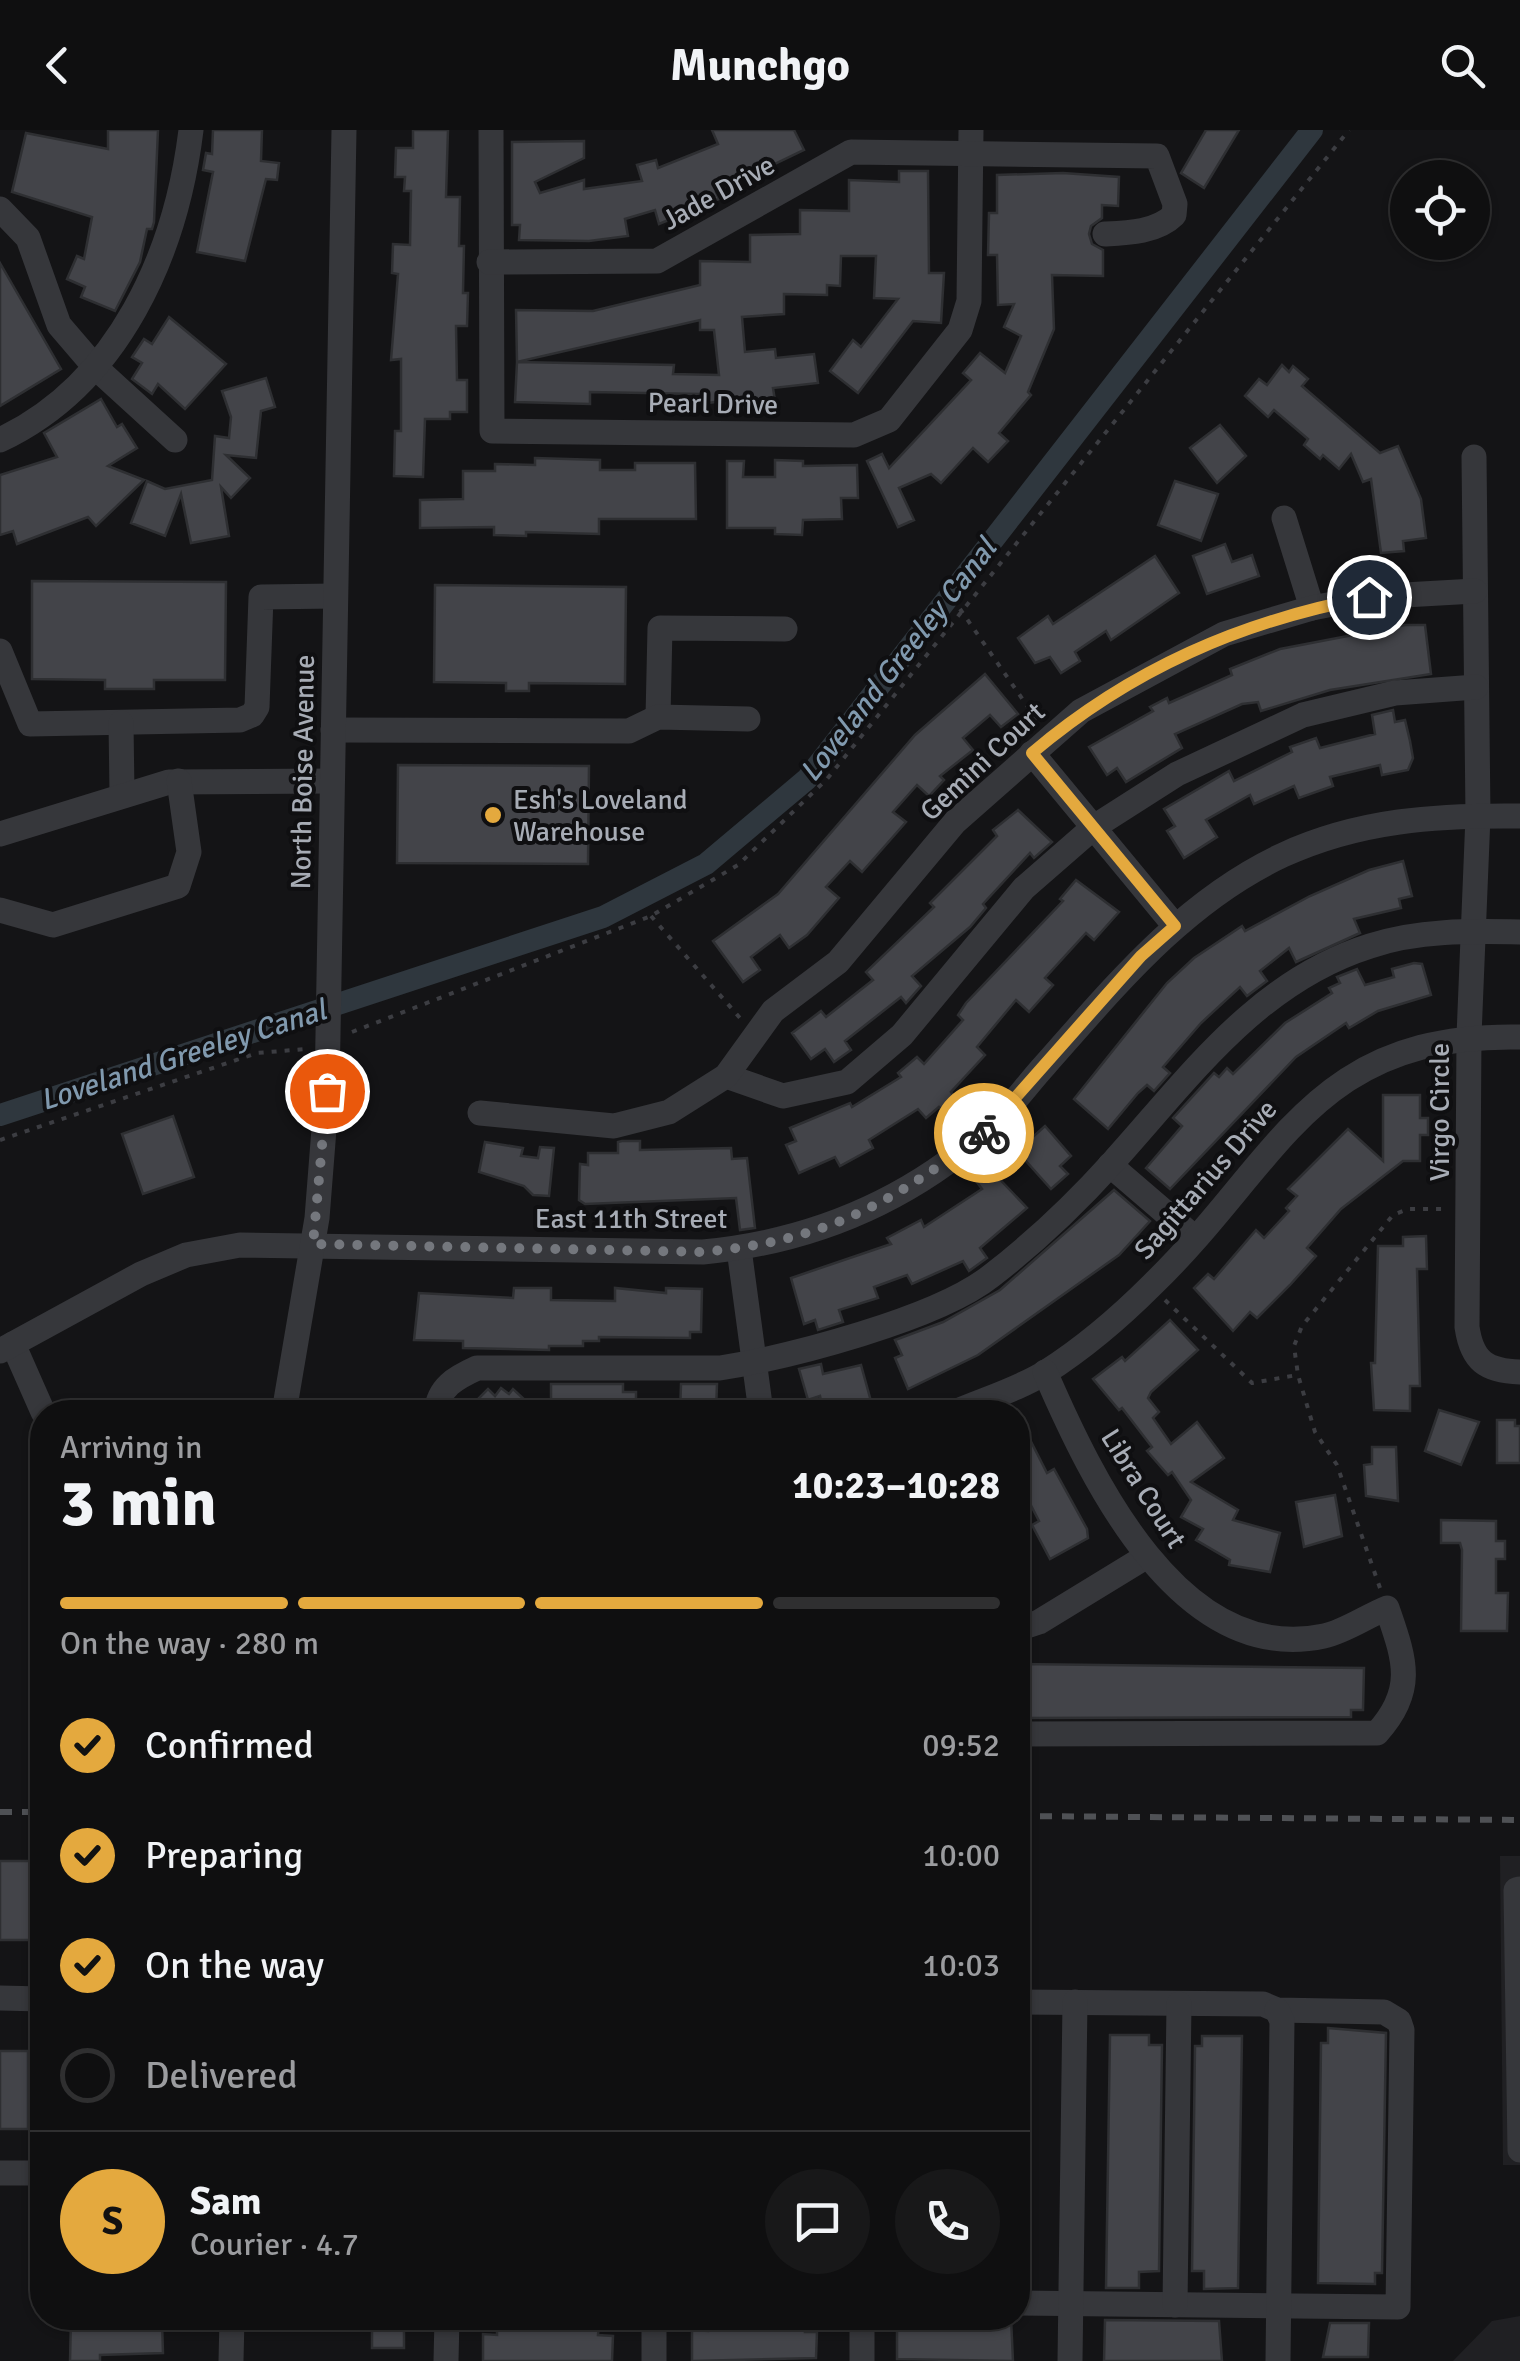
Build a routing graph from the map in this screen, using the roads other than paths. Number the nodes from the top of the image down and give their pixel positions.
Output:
1 (191, 130) edge
2 (344, 130) edge
3 (491, 130) edge
4 (970, 142) edge
5 (0, 209) edge
6 (1105, 234) dead end
7 (489, 262) junction
8 (95, 366) junction
9 (0, 440) edge
10 (176, 440) dead end
11 (1474, 457) dead end
12 (1284, 518) dead end
13 (1475, 590) junction
14 (335, 596) junction
15 (1312, 608) junction
16 (785, 628) dead end
17 (0, 652) edge
18 (1476, 688) junction
19 (658, 717) junction
20 (748, 720) dead end
21 (121, 722) junction
22 (333, 730) junction
23 (1041, 746) junction
24 (332, 781) junction
25 (180, 782) junction
26 (122, 793) junction
27 (1478, 816) junction
28 (1520, 816) edge
29 (1094, 828) junction
30 (0, 834) edge
31 (0, 910) edge
32 (1175, 926) junction
33 (1474, 931) junction
34 (1520, 932) edge
35 (1469, 1036) junction
36 (1520, 1037) edge
37 (726, 1076) junction
38 (480, 1113) dead end
39 (1110, 1166) junction
40 (1195, 1238) junction
41 (313, 1244) junction
42 (739, 1249) junction
43 (6, 1348) edge
44 (754, 1362) junction
45 (1045, 1372) junction
46 (1520, 1372) edge
47 (36, 1400) edge
48 (286, 1400) edge
49 (438, 1400) edge
50 (759, 1400) edge
51 (982, 1400) edge
52 (1146, 1556) junction
53 (1030, 1625) edge
54 (1030, 1734) edge
55 (1520, 1890) edge
56 (0, 1998) edge
57 (30, 1999) edge
58 (1030, 2002) edge
59 (1075, 2002) junction
60 (1178, 2004) junction
61 (1277, 2010) junction
62 (1520, 2150) edge
63 (0, 2173) edge
64 (30, 2173) edge
65 (1030, 2302) edge
66 (1071, 2303) junction
67 (1175, 2305) junction
68 (1279, 2306) junction
69 (232, 2330) edge
70 (447, 2330) edge
71 (654, 2330) edge
72 (862, 2330) edge
73 (231, 2361) edge
74 (446, 2361) edge
75 (654, 2361) edge
76 (862, 2361) edge
77 (1070, 2361) edge
78 (1278, 2361) edge

1 - 8 street
2 - 14 street, North Boise Avenue
3 - 7 street
4 - 6 street, Jade Drive
4 - 7 street, Jade Drive
4 - 7 street, Pearl Drive
5 - 8 street
8 - 9 street
8 - 10 street
11 - 13 street, Virgo Circle
12 - 15 street
13 - 15 street, Gemini Court
13 - 18 street, Virgo Circle
14 - 21 street
14 - 22 street, North Boise Avenue
15 - 23 street, Gemini Court
16 - 19 street
17 - 21 street
18 - 27 street, Virgo Circle
18 - 29 street
19 - 20 street
19 - 22 street
21 - 26 street
22 - 24 street, North Boise Avenue
23 - 29 street
23 - 37 street, Gemini Court
24 - 25 street
24 - 41 street, North Boise Avenue
25 - 26 street
25 - 31 street
26 - 30 street
27 - 28 street, East 11th Street
27 - 32 street, East 11th Street
27 - 33 street, Virgo Circle
29 - 32 street
29 - 37 street
32 - 42 street, East 11th Street
33 - 34 street
33 - 35 street, Virgo Circle
33 - 39 street
35 - 36 street, Sagittarius Drive
35 - 40 street, Sagittarius Drive
35 - 46 street, Virgo Circle
37 - 38 street
39 - 40 street
39 - 44 street
40 - 45 street, Sagittarius Drive
41 - 42 street, East 11th Street
41 - 43 street, East 11th Street
41 - 48 street, North Boise Avenue
42 - 44 street
43 - 47 street
44 - 49 street
44 - 50 street
45 - 51 street, Sagittarius Drive
45 - 52 street, Libra Court
52 - 53 street
52 - 54 street, Libra Court
55 - 62 street
56 - 57 street
58 - 59 street
59 - 60 street
59 - 66 street
60 - 61 street
60 - 67 street
61 - 68 street
61 - 68 street
63 - 64 street
65 - 66 street
66 - 67 street
66 - 77 street
67 - 68 street
68 - 78 street
69 - 73 street
70 - 74 street
71 - 75 street
72 - 76 street

